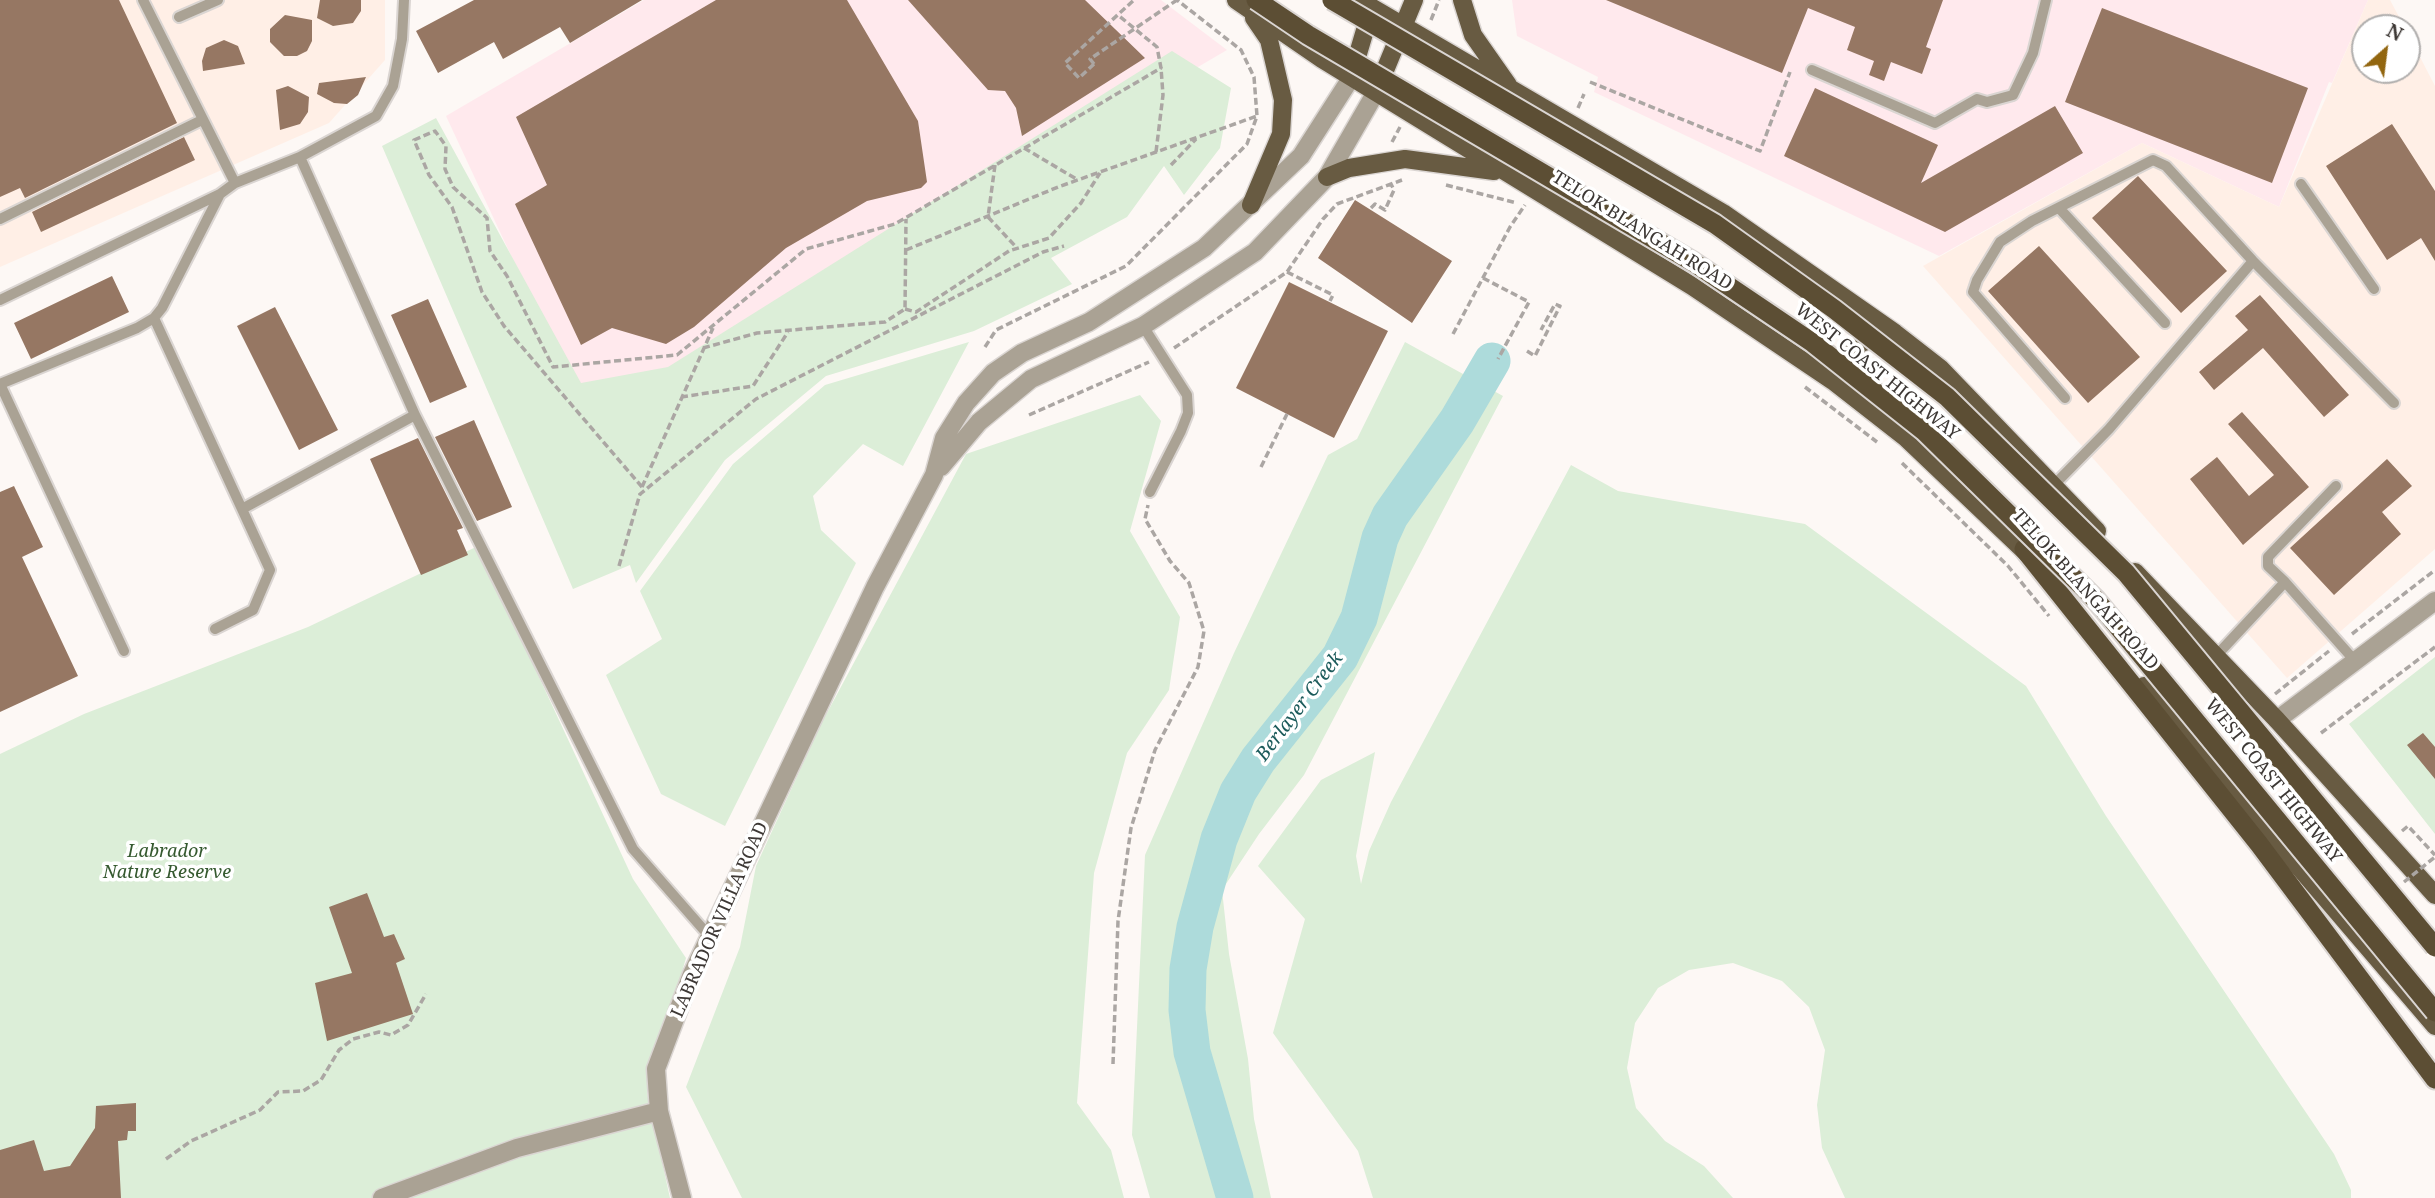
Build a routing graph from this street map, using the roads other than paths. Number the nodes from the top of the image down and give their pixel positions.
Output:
1 (143, 0) edge
2 (218, 0) edge
3 (404, 0) edge
4 (1332, 0) edge
5 (1414, 0) edge
6 (1462, 0) edge
7 (2046, 0) edge
8 (1247, 3) edge
9 (1368, 3) edge
10 (179, 17) dead end
11 (1403, 27) junction
12 (1812, 70) dead end
13 (1351, 78) junction
14 (1511, 89) junction
15 (1376, 92) junction
16 (202, 120) junction
17 (300, 157) junction
18 (1508, 173) junction
19 (1327, 177) junction
20 (235, 183) junction
21 (2301, 184) dead end
22 (220, 194) junction
23 (1251, 205) junction
24 (2059, 208) junction
25 (0, 219) edge
26 (2253, 261) junction
27 (2374, 289) dead end
28 (0, 300) edge
29 (1115, 306) junction
30 (154, 318) junction
31 (2165, 323) dead end
32 (1139, 328) junction
33 (1895, 333) junction
34 (1833, 381) junction
35 (0, 385) edge
36 (2065, 398) dead end
37 (2394, 403) dead end
38 (415, 415) junction
39 (934, 475) junction
40 (2053, 486) junction
41 (2336, 486) dead end
42 (1150, 492) road end
43 (242, 509) junction
44 (2024, 549) junction
45 (2285, 582) junction
46 (2435, 601) edge
47 (215, 629) dead end
48 (124, 651) dead end
49 (2216, 656) junction
50 (2356, 661) junction
51 (2277, 720) junction
52 (2435, 895) edge
53 (709, 937) junction
54 (2435, 947) edge
55 (2435, 1012) edge
56 (2435, 1026) edge
57 (2435, 1079) edge
58 (659, 1111) junction
59 (382, 1198) edge
60 (681, 1198) edge

1 - 16 lane
2 - 10 lane
3 - 17 lane
4 - 54 highway, WEST COAST HIGHWAY, bridge
5 - 11 main road
6 - 14 main road
7 - 12 lane
8 - 13 main road, TELOK BLANGAH ROAD
8 - 23 main road
8 - 55 highway, WEST COAST HIGHWAY, bridge
9 - 11 main road
9 - 13 main road
11 - 14 main road
11 - 15 main road
13 - 15 main road, TELOK BLANGAH ROAD
13 - 23 street, LABRADOR VILLA ROAD
14 - 33 main road
15 - 18 main road, TELOK BLANGAH ROAD
15 - 19 street, LABRADOR VILLA ROAD
16 - 20 lane
16 - 25 lane
17 - 20 lane
17 - 38 lane
18 - 19 main road
18 - 34 main road, TELOK BLANGAH ROAD
19 - 32 street, LABRADOR VILLA ROAD
20 - 22 lane
21 - 27 lane
22 - 28 lane
22 - 30 lane
23 - 29 street, LABRADOR VILLA ROAD
24 - 26 lane
24 - 31 lane
24 - 36 lane
26 - 37 lane
26 - 40 lane
29 - 32 street
29 - 39 street, LABRADOR VILLA ROAD
30 - 35 lane
30 - 43 lane
32 - 39 street, LABRADOR VILLA ROAD
32 - 42 lane
33 - 34 main road
33 - 40 main road
34 - 44 main road, TELOK BLANGAH ROAD
35 - 48 lane
38 - 43 lane
38 - 53 lane
39 - 53 street, LABRADOR VILLA ROAD
40 - 49 main road
41 - 45 lane
43 - 47 lane
44 - 56 main road, TELOK BLANGAH ROAD
44 - 57 highway
45 - 49 lane
45 - 50 lane
46 - 50 street
49 - 51 main road
50 - 51 street
51 - 52 main road
53 - 58 street, LABRADOR VILLA ROAD
58 - 59 street
58 - 60 street, LABRADOR VILLA ROAD

